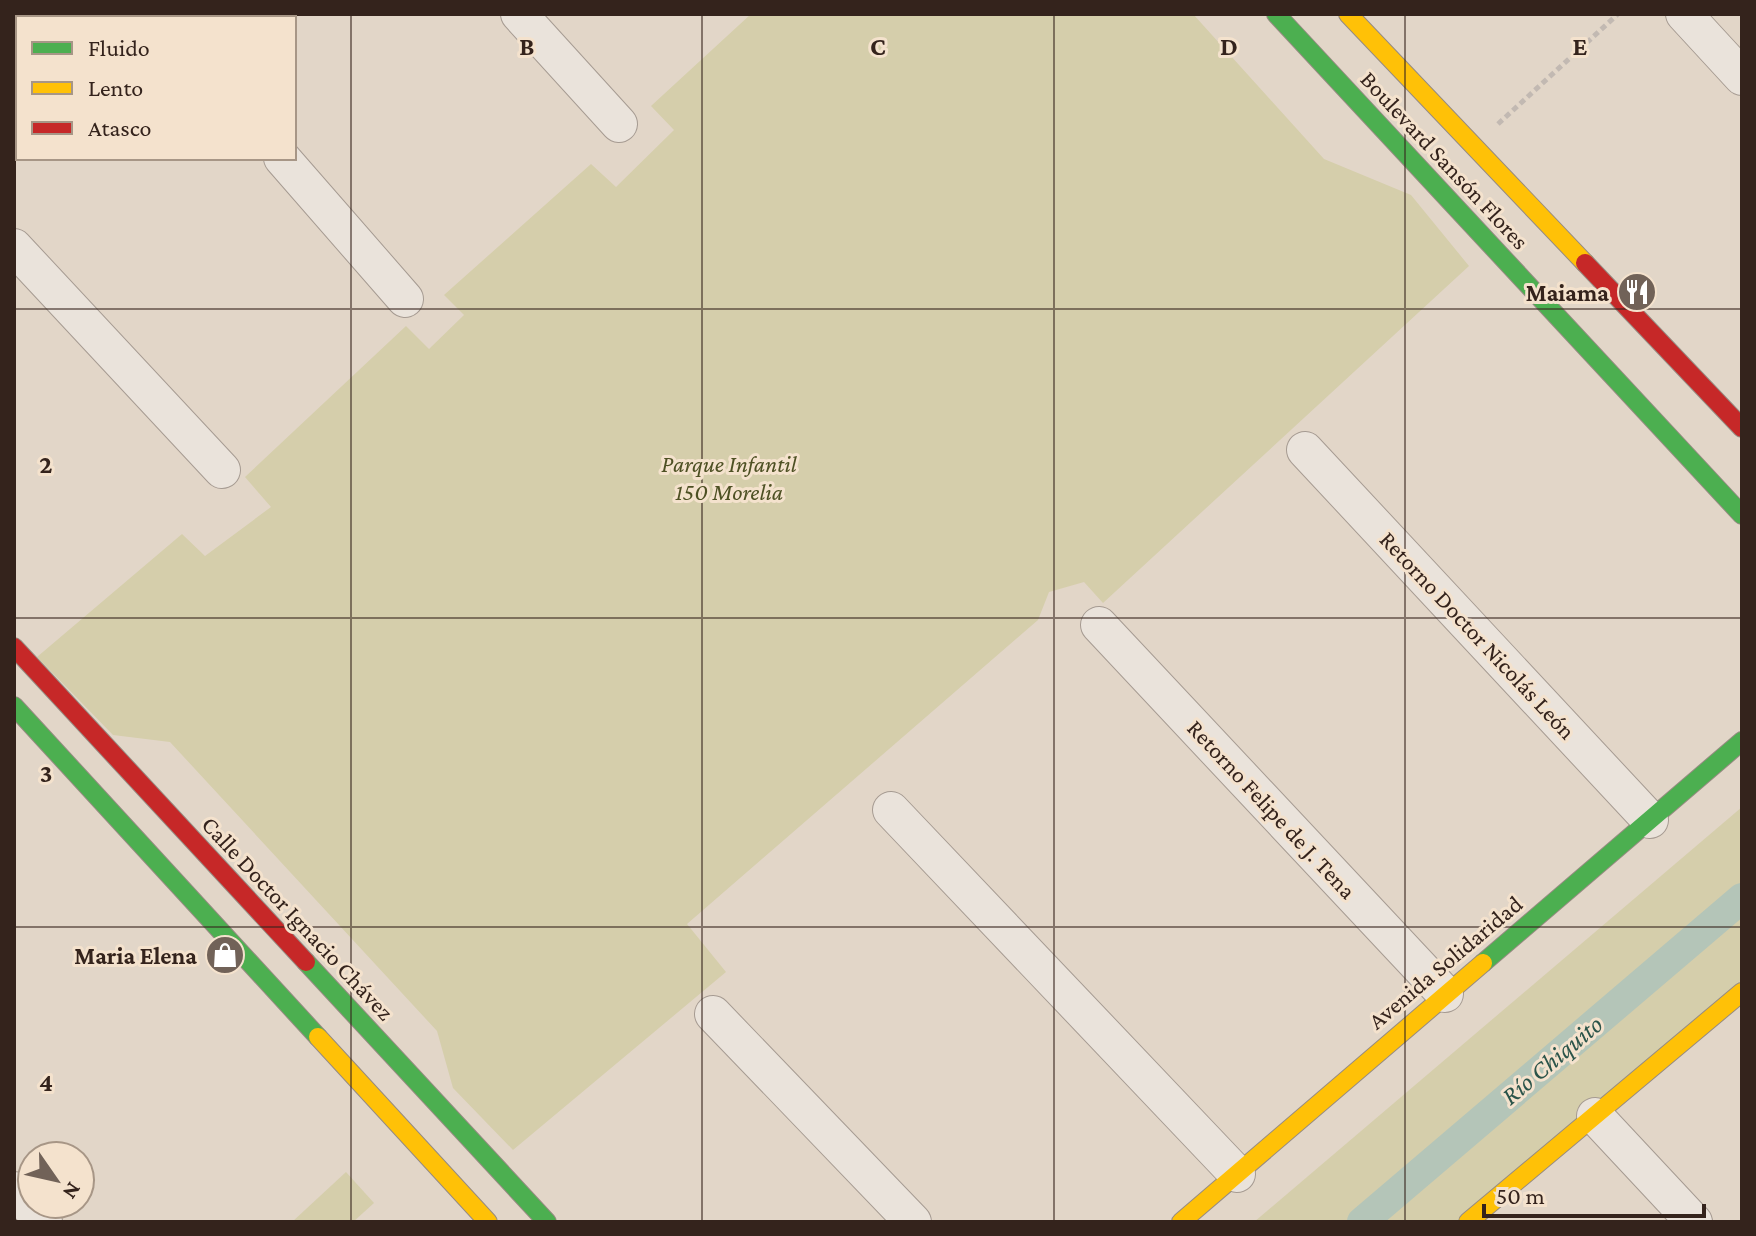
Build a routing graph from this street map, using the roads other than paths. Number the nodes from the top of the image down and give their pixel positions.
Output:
1 (519, 14) edge
2 (1276, 14) edge
3 (1348, 14) edge
4 (1684, 14) edge
5 (1742, 77) edge
6 (619, 124) dead end
7 (284, 160) edge
8 (14, 247) edge
9 (405, 299) dead end
10 (1742, 428) edge
11 (1305, 450) dead end
12 (222, 470) dead end
13 (1742, 515) edge
14 (1099, 625) dead end
15 (14, 647) edge
16 (41, 675) junction
17 (14, 703) edge
18 (45, 719) junction
19 (1742, 741) edge
20 (891, 810) dead end
21 (1650, 820) junction
22 (1742, 992) edge
23 (1445, 994) junction
24 (713, 1014) dead end
25 (1595, 1116) junction
26 (464, 1165) junction
27 (1237, 1174) junction
28 (14, 1190) edge
29 (44, 1222) edge
30 (488, 1222) edge
31 (547, 1222) edge
32 (913, 1222) edge
33 (1181, 1222) edge
34 (1468, 1222) edge
35 (1694, 1222) edge

1 - 6 street
2 - 13 street, Boulevard Sansón Flores
3 - 10 street, Boulevard Sansón Flores
4 - 5 street
7 - 9 street
8 - 12 street
11 - 21 street, Retorno Doctor Nicolás León
14 - 23 street, Retorno Felipe de J. Tena
15 - 16 street, Calle Doctor Ignacio Chávez
16 - 17 street
16 - 18 street, Calle Doctor Ignacio Chávez
17 - 18 street, Calle Doctor Ignacio Chávez
18 - 26 street, Calle Doctor Ignacio Chávez
18 - 26 street, Calle Doctor Ignacio Chávez
19 - 21 street, Avenida Solidaridad
20 - 27 street
21 - 23 street, Avenida Solidaridad
22 - 25 street
23 - 27 street, Avenida Solidaridad
24 - 32 street
25 - 34 street
25 - 35 street
26 - 30 street, Calle Doctor Ignacio Chávez
26 - 31 street, Calle Doctor Ignacio Chávez
27 - 33 street, Avenida Solidaridad
28 - 29 street

